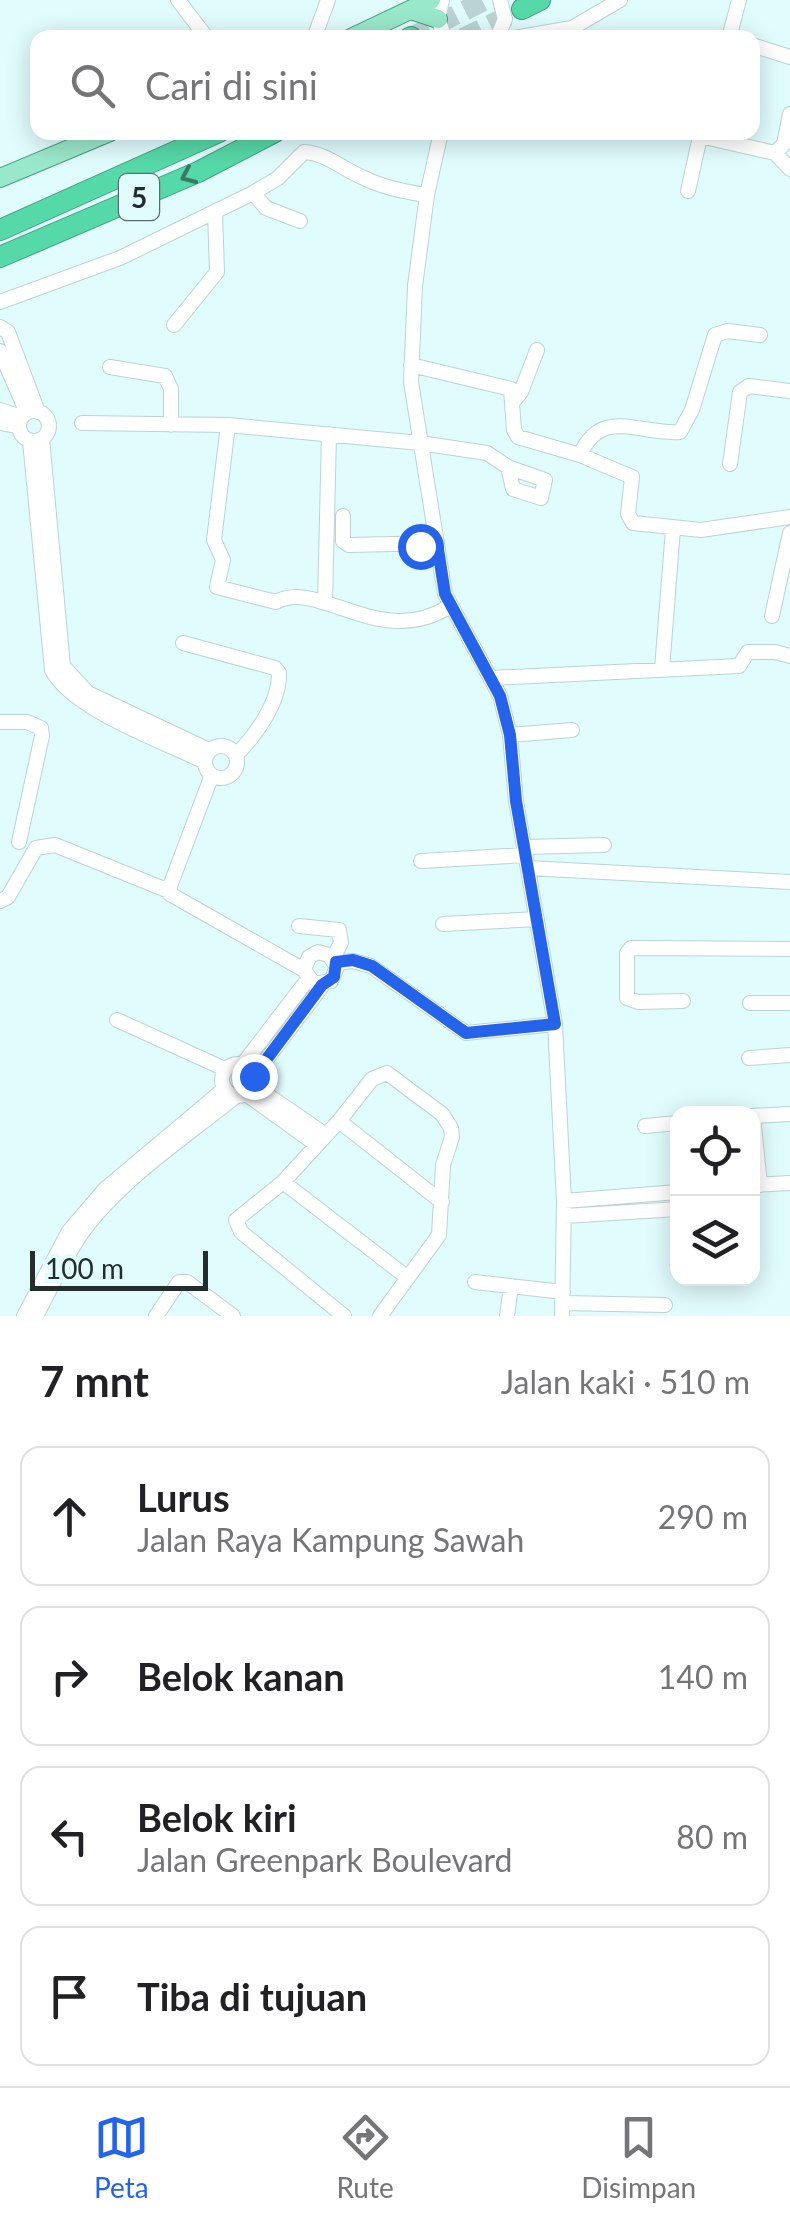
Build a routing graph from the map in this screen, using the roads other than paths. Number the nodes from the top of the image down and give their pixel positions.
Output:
1 (178, 0) edge
2 (328, 0) edge
3 (431, 0) edge
4 (442, 0) edge
5 (500, 0) edge
6 (620, 0) edge
7 (740, 0) edge
8 (410, 10) junction
9 (522, 10) edge
10 (438, 19) junction
11 (201, 30) edge
12 (317, 30) edge
13 (367, 30) edge
14 (442, 30) edge
15 (504, 30) edge
16 (562, 30) edge
17 (731, 30) edge
18 (760, 48) edge
19 (790, 57) edge
20 (790, 114) edge
21 (91, 140) edge
22 (201, 140) edge
23 (260, 140) edge
24 (439, 140) edge
25 (700, 140) edge
26 (724, 140) edge
27 (775, 153) junction
28 (790, 170) edge
29 (0, 178) edge
30 (688, 191) dead end
31 (254, 193) junction
32 (427, 195) junction
33 (215, 212) junction
34 (300, 221) dead end
35 (0, 230) edge
36 (0, 257) edge
37 (0, 302) edge
38 (174, 325) dead end
39 (0, 327) edge
40 (760, 336) dead end
41 (537, 350) dead end
42 (0, 351) edge
43 (411, 365) junction
44 (110, 367) dead end
45 (790, 390) edge
46 (513, 402) junction
47 (0, 410) edge
48 (26, 417) junction
49 (0, 423) edge
50 (82, 423) dead end
51 (170, 425) junction
52 (228, 425) junction
53 (329, 434) junction
54 (36, 440) junction
55 (425, 444) junction
56 (580, 455) junction
57 (730, 464) dead end
58 (508, 467) dead end
59 (343, 516) dead end
60 (790, 518) edge
61 (673, 529) junction
62 (790, 534) edge
63 (437, 543) junction
64 (325, 603) junction
65 (450, 606) junction
66 (772, 616) dead end
67 (184, 642) dead end
68 (790, 656) edge
69 (662, 669) junction
70 (491, 678) junction
71 (0, 704) edge
72 (1, 722) edge
73 (572, 730) dead end
74 (510, 735) junction
75 (236, 755) junction
76 (211, 766) junction
77 (19, 842) dead end
78 (604, 846) dead end
79 (526, 857) junction
80 (421, 860) dead end
81 (790, 882) edge
82 (169, 891) junction
83 (0, 901) edge
84 (537, 919) junction
85 (442, 924) dead end
86 (300, 926) dead end
87 (790, 950) edge
88 (334, 960) junction
89 (310, 974) junction
90 (684, 1001) dead end
91 (750, 1003) dead end
92 (790, 1003) edge
93 (117, 1020) dead end
94 (555, 1024) junction
95 (790, 1056) edge
96 (748, 1058) dead end
97 (243, 1084) junction
98 (790, 1114) edge
99 (760, 1116) edge
100 (339, 1121) junction
101 (670, 1124) edge
102 (645, 1126) dead end
103 (321, 1140) junction
104 (283, 1182) junction
105 (790, 1183) edge
106 (760, 1185) edge
107 (670, 1193) edge
108 (442, 1202) junction
109 (564, 1208) junction
110 (670, 1209) edge
111 (408, 1278) junction
112 (475, 1282) dead end
113 (511, 1286) junction
114 (562, 1304) edge
115 (665, 1305) dead end
116 (24, 1316) edge
117 (36, 1316) edge
118 (156, 1316) edge
119 (233, 1316) edge
120 (344, 1316) edge
121 (380, 1316) edge
122 (508, 1316) edge

1 - 11 street
2 - 12 street
3 - 8 main road
4 - 10 street
5 - 9 street
6 - 16 street
7 - 17 street
8 - 10 main road
8 - 13 main road
9 - 15 street
10 - 14 street
18 - 19 street
20 - 27 street
21 - 29 main road
22 - 35 highway, 5
23 -> 36 highway, 5
24 - 32 street
25 - 30 street
26 - 27 street
27 - 28 street
31 - 32 street
31 - 33 street
31 - 34 street
32 - 43 street
33 - 37 street
33 - 38 street
39 - 48 street
40 - 56 street
41 - 46 street
42 - 48 street
43 - 46 street
43 - 55 street
44 - 51 street
45 - 57 street
46 - 56 street
47 - 48 street
48 - 49 street
48 - 54 street
48 - 54 street
50 - 51 street
51 - 52 street
52 - 53 street
52 - 64 street
53 - 55 street
53 - 64 street
54 - 76 street
55 - 58 street
55 - 63 street
56 - 61 street
59 - 63 street
60 - 61 street
61 - 69 street
62 - 66 street
63 - 65 street
64 - 65 street
65 - 70 street
67 - 75 street
68 - 69 street
69 - 70 street
70 - 74 street
71 - 72 street
72 - 77 street
73 - 74 street
74 - 79 street
75 - 76 street
75 - 76 street
76 - 82 street
76 - 89 street
78 - 79 street
79 - 80 street
79 - 81 street
79 - 84 street
82 - 83 street
82 - 89 street
84 - 85 street
84 - 94 street
86 - 88 street
87 - 90 street
88 - 89 street
88 - 89 street
88 - 94 street
89 - 97 street
91 - 92 street
93 - 97 street
94 - 109 street
95 - 96 street
97 - 103 street
97 - 116 street
97 - 117 street
98 - 99 street
100 - 103 street
100 - 108 street
100 - 108 street
101 - 102 street
103 - 104 street
104 - 111 street
104 - 120 street
105 - 106 street
107 - 109 street
108 - 111 street
109 - 110 street
109 - 114 street
111 - 121 street
112 - 113 street
113 - 114 street
113 - 122 street
114 - 115 street
118 - 119 street

